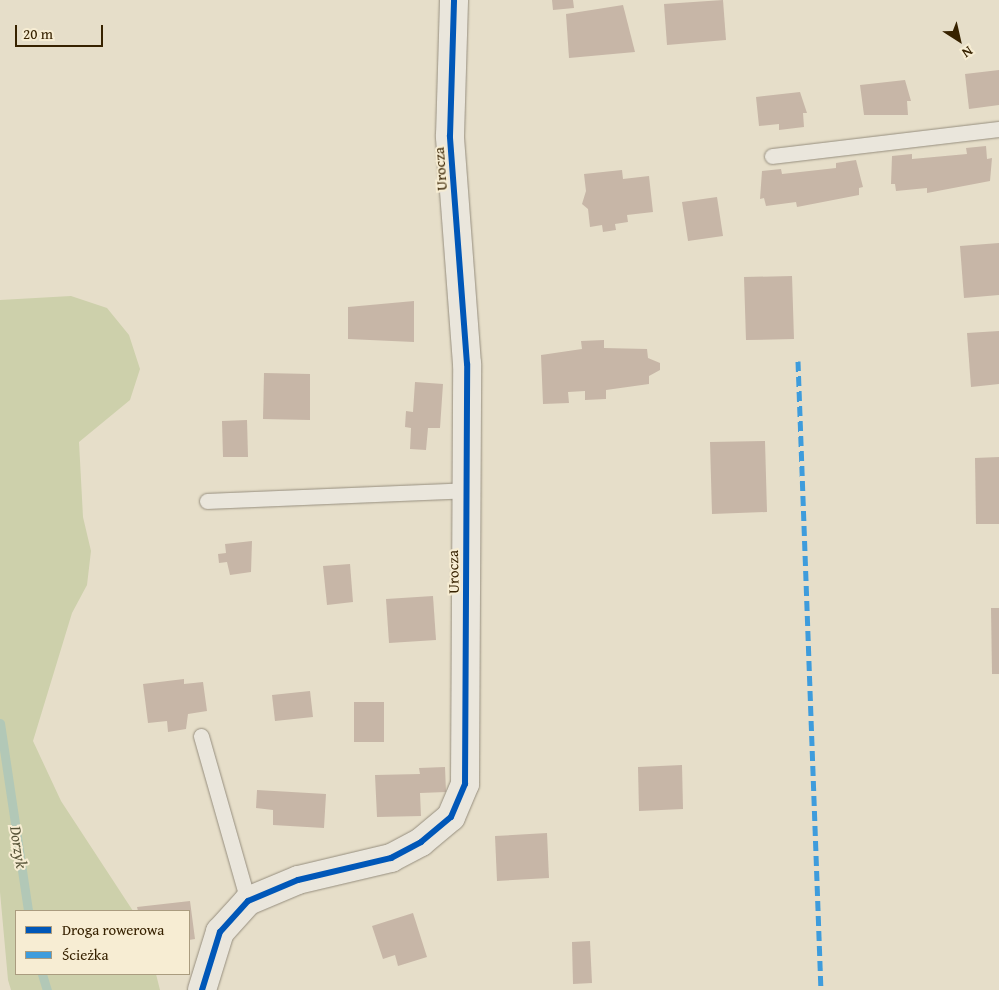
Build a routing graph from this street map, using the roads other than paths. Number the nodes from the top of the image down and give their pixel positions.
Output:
1 (454, 0) edge
2 (999, 129) edge
3 (772, 156) dead end
4 (465, 490) junction
5 (207, 501) dead end
6 (201, 736) dead end
7 (248, 901) junction
8 (202, 990) edge

1 - 4 street, Urocza
2 - 3 lane
4 - 5 lane
4 - 7 street, Urocza
6 - 7 lane
7 - 8 street, Urocza

